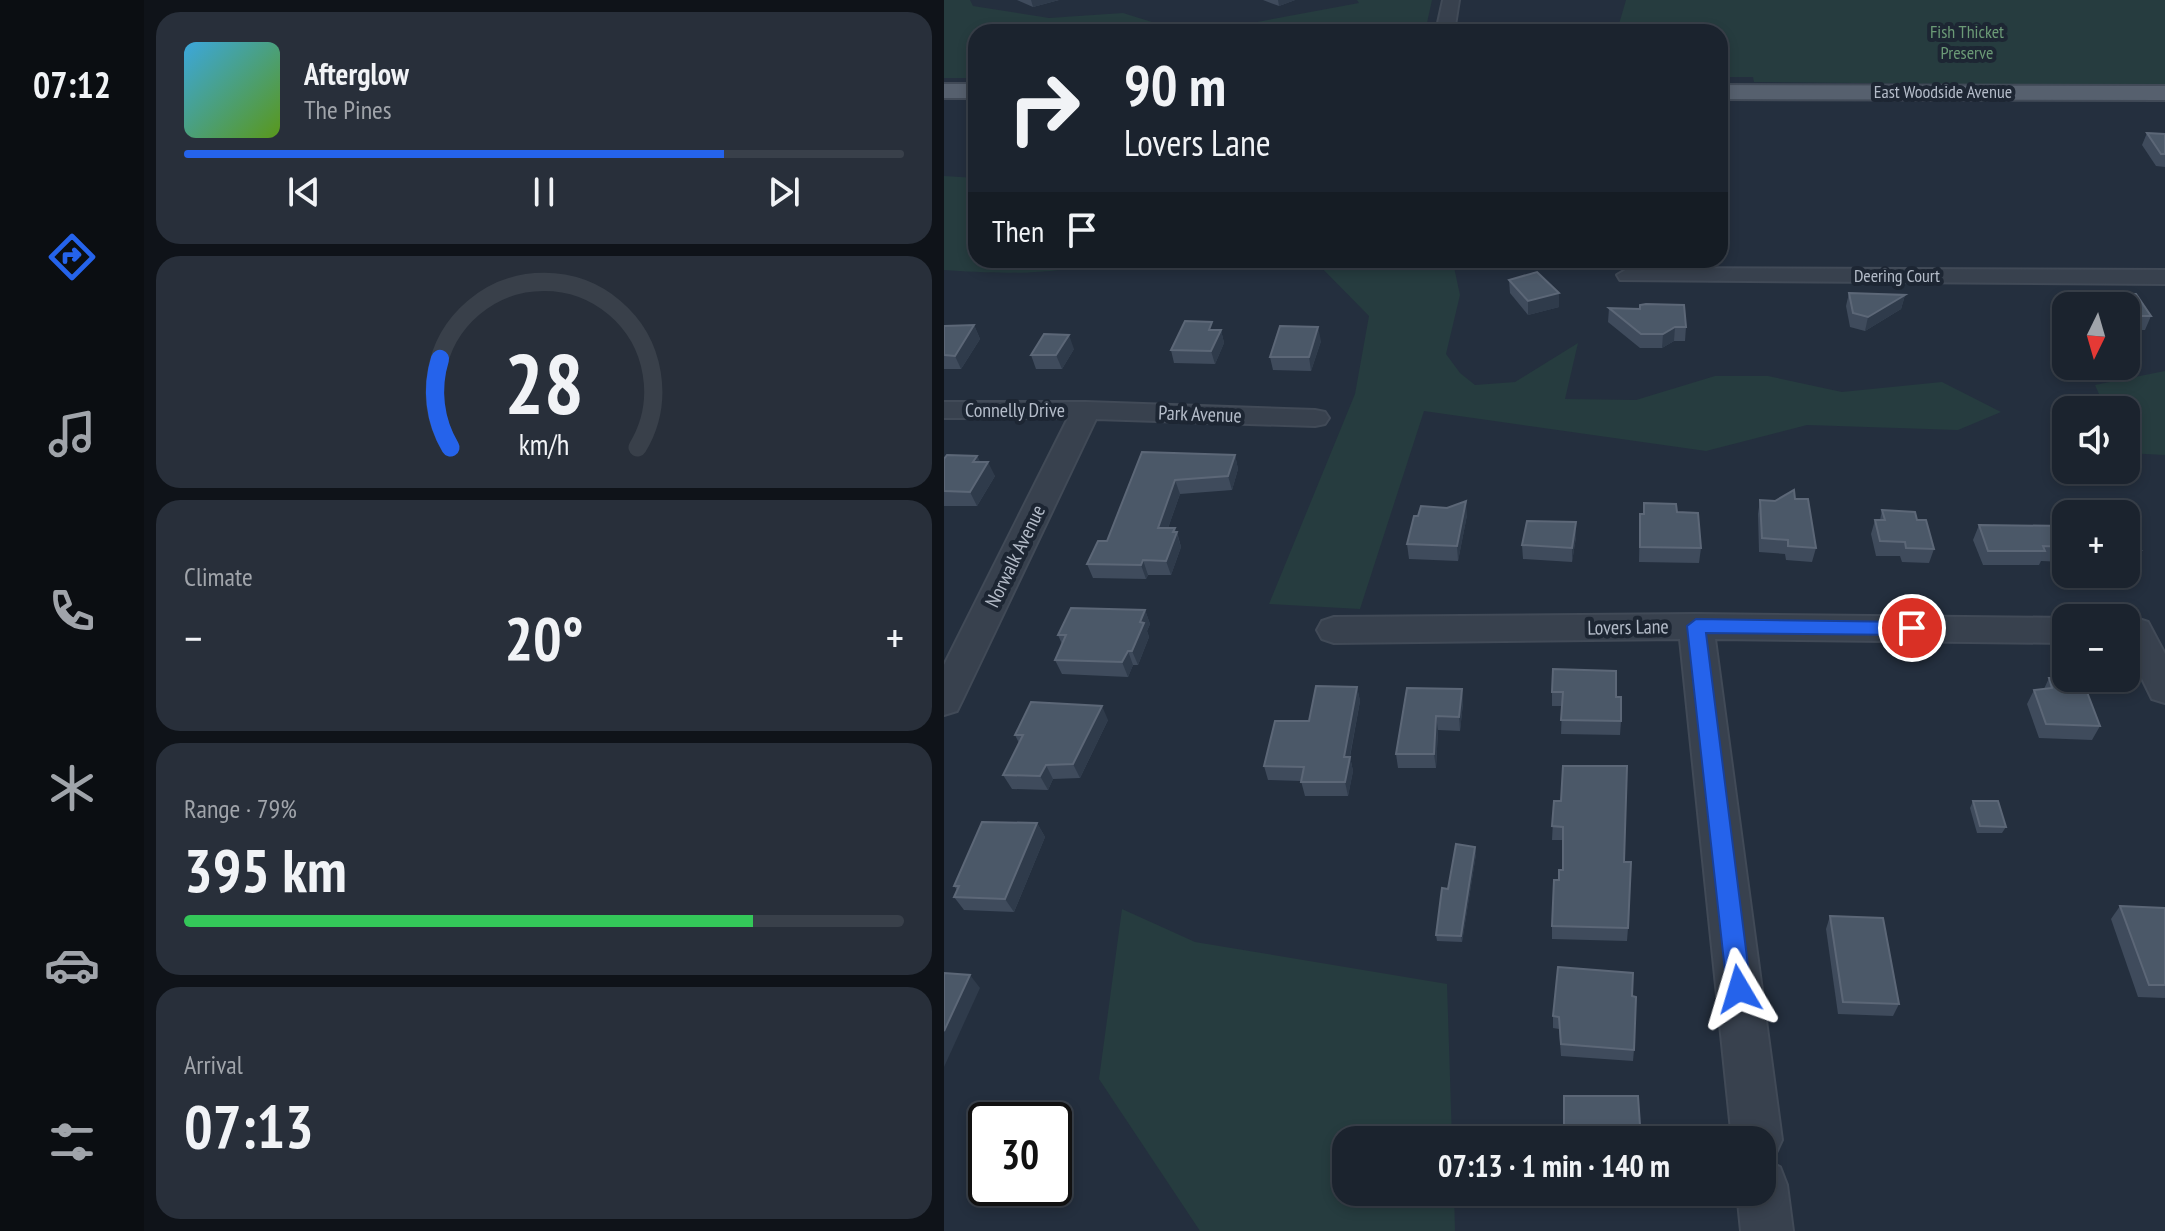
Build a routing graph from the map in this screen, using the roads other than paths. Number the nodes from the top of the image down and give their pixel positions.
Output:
1 (1451, 0) edge
2 (1446, 24) edge
3 (944, 91) edge
4 (968, 91) edge
5 (1728, 92) edge
6 (2165, 93) edge
7 (1629, 275) dead end
8 (2165, 277) edge
9 (944, 410) edge
10 (1086, 410) junction
11 (1315, 418) dead end
12 (1696, 626) junction
13 (1334, 630) dead end
14 (2052, 630) edge
15 (2142, 631) edge
16 (2165, 689) edge
17 (944, 701) edge
18 (1755, 1126) edge
19 (1764, 1206) edge
20 (1767, 1231) edge

1 - 2 street
3 - 4 main road
5 - 6 main road, East Woodside Avenue
7 - 8 street, Deering Court
9 - 10 street, Connelly Drive
10 - 11 street, Park Avenue
10 - 17 street, Norwalk Avenue
12 - 13 street, Lovers Lane
12 - 14 street, Lovers Lane
12 - 18 street
15 - 16 street
19 - 20 street

